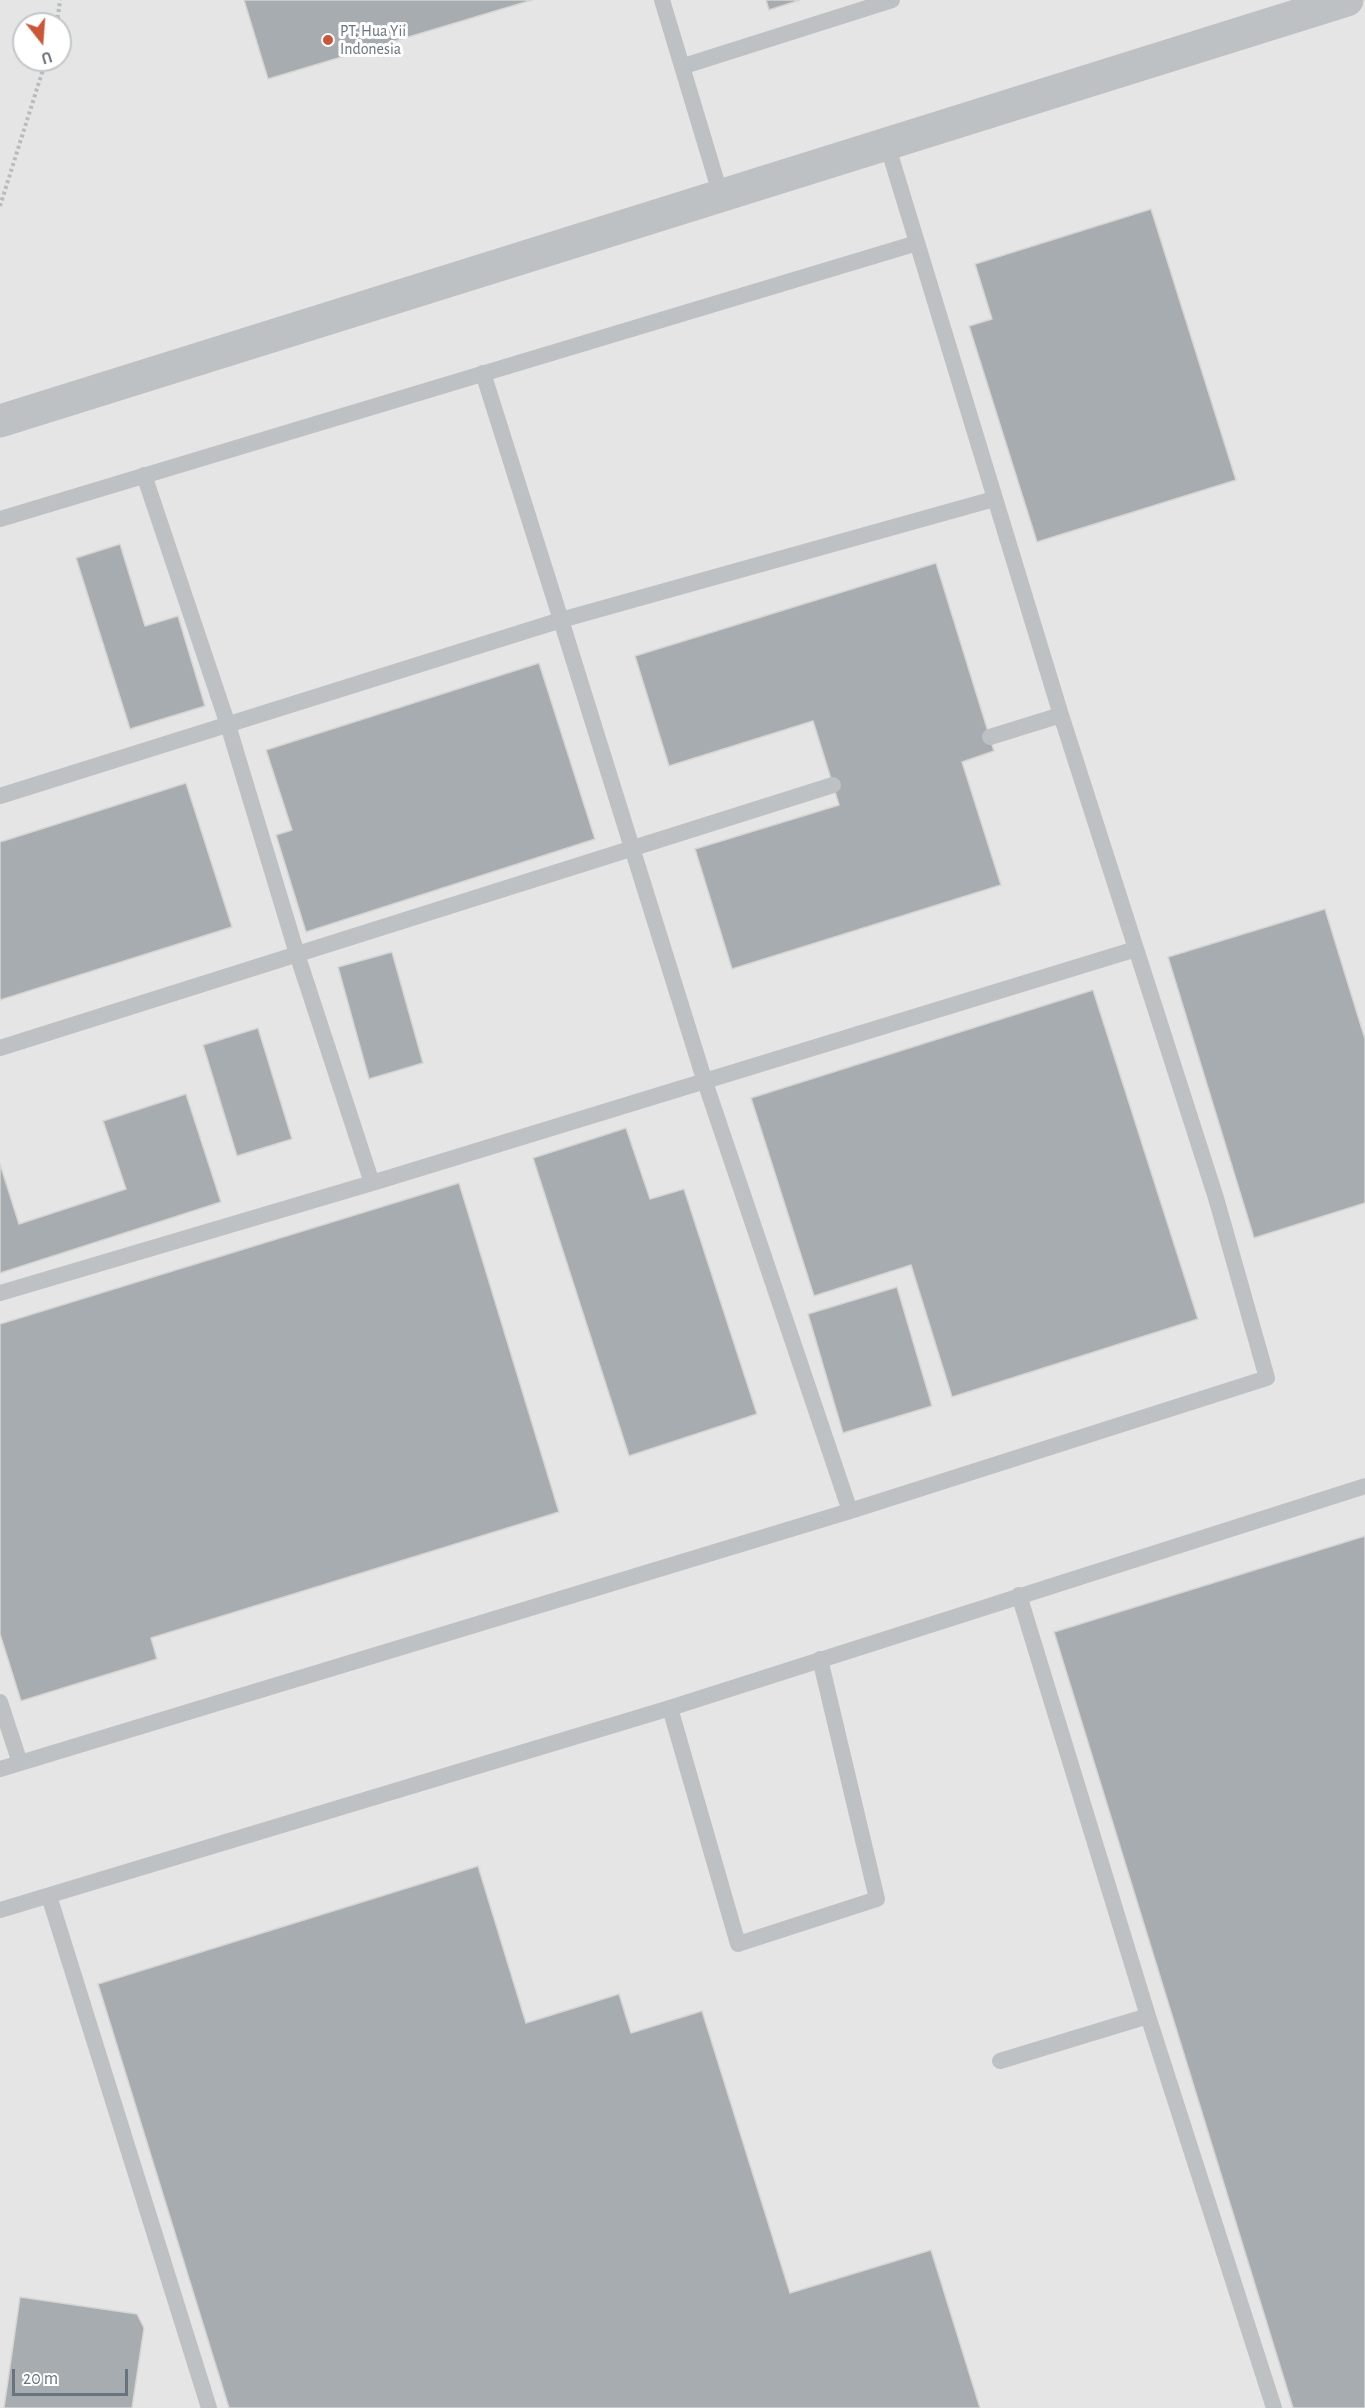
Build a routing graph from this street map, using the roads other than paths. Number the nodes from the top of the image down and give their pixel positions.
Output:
1 (663, 0) edge
2 (892, 0) edge
3 (1347, 0) edge
4 (684, 66) junction
5 (887, 144) junction
6 (721, 196) junction
7 (917, 243) junction
8 (483, 373) junction
9 (0, 421) edge
10 (144, 475) junction
11 (994, 499) junction
12 (0, 519) edge
13 (561, 620) junction
14 (1060, 715) junction
15 (228, 725) junction
16 (990, 737) dead end
17 (833, 785) dead end
18 (0, 796) edge
19 (632, 847) junction
20 (1136, 949) junction
21 (297, 954) junction
22 (0, 1048) edge
23 (705, 1082) junction
24 (372, 1183) junction
25 (0, 1293) edge
26 (1365, 1486) edge
27 (850, 1511) junction
28 (1019, 1595) junction
29 (820, 1659) junction
30 (0, 1702) edge
31 (670, 1708) junction
32 (20, 1763) junction
33 (0, 1769) edge
34 (49, 1896) junction
35 (0, 1910) edge
36 (1148, 2016) junction
37 (1000, 2061) dead end
38 (209, 2408) edge
39 (1274, 2408) edge

1 - 4 lane
2 - 4 lane
3 - 5 street
4 - 6 lane
5 - 6 street
5 - 7 lane
6 - 9 street
7 - 8 lane
7 - 11 lane
8 - 10 lane
8 - 13 lane
10 - 12 lane
10 - 15 lane
11 - 13 lane
11 - 14 lane
13 - 15 lane
13 - 19 lane
14 - 16 lane
14 - 20 lane
15 - 18 lane
15 - 21 lane
17 - 19 lane
19 - 21 lane
19 - 23 lane
20 - 23 lane
20 - 27 lane
21 - 22 lane
21 - 24 lane
23 - 24 lane
23 - 27 lane
24 - 25 lane
26 - 28 lane
27 - 32 lane
28 - 29 lane
28 - 36 lane
29 - 31 lane
29 - 31 lane
30 - 32 lane
31 - 34 lane
32 - 33 lane
34 - 35 lane
34 - 38 lane
36 - 37 lane
36 - 39 lane

